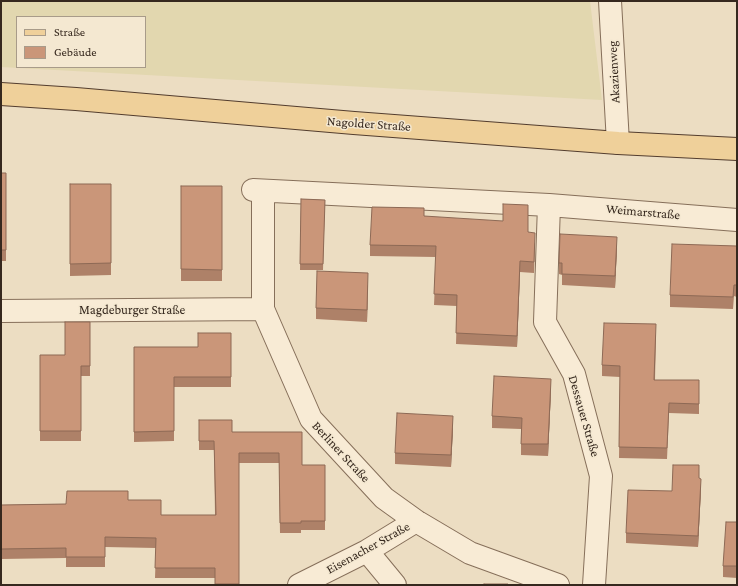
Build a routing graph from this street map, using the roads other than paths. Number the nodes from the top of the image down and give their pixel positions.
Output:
1 (610, 1) edge
2 (1, 94) edge
3 (618, 143) junction
4 (737, 149) edge
5 (549, 205) junction
6 (737, 220) edge
7 (263, 309) junction
8 (1, 311) edge
9 (416, 521) junction
10 (367, 551) junction
11 (299, 585) edge
12 (395, 585) edge
13 (558, 585) edge
14 (594, 585) edge

1 - 3 street, Akazienweg
2 - 3 main road, Nagolder Straße
3 - 4 main road, Nagolder Straße
5 - 6 street, Weimarstraße
5 - 7 street, Berliner Straße
5 - 14 street, Dessauer Straße
7 - 8 street, Magdeburger Straße
7 - 9 street, Berliner Straße
9 - 10 street, Eisenacher Straße
9 - 13 street, Berliner Straße
10 - 11 street, Eisenacher Straße
10 - 12 street

